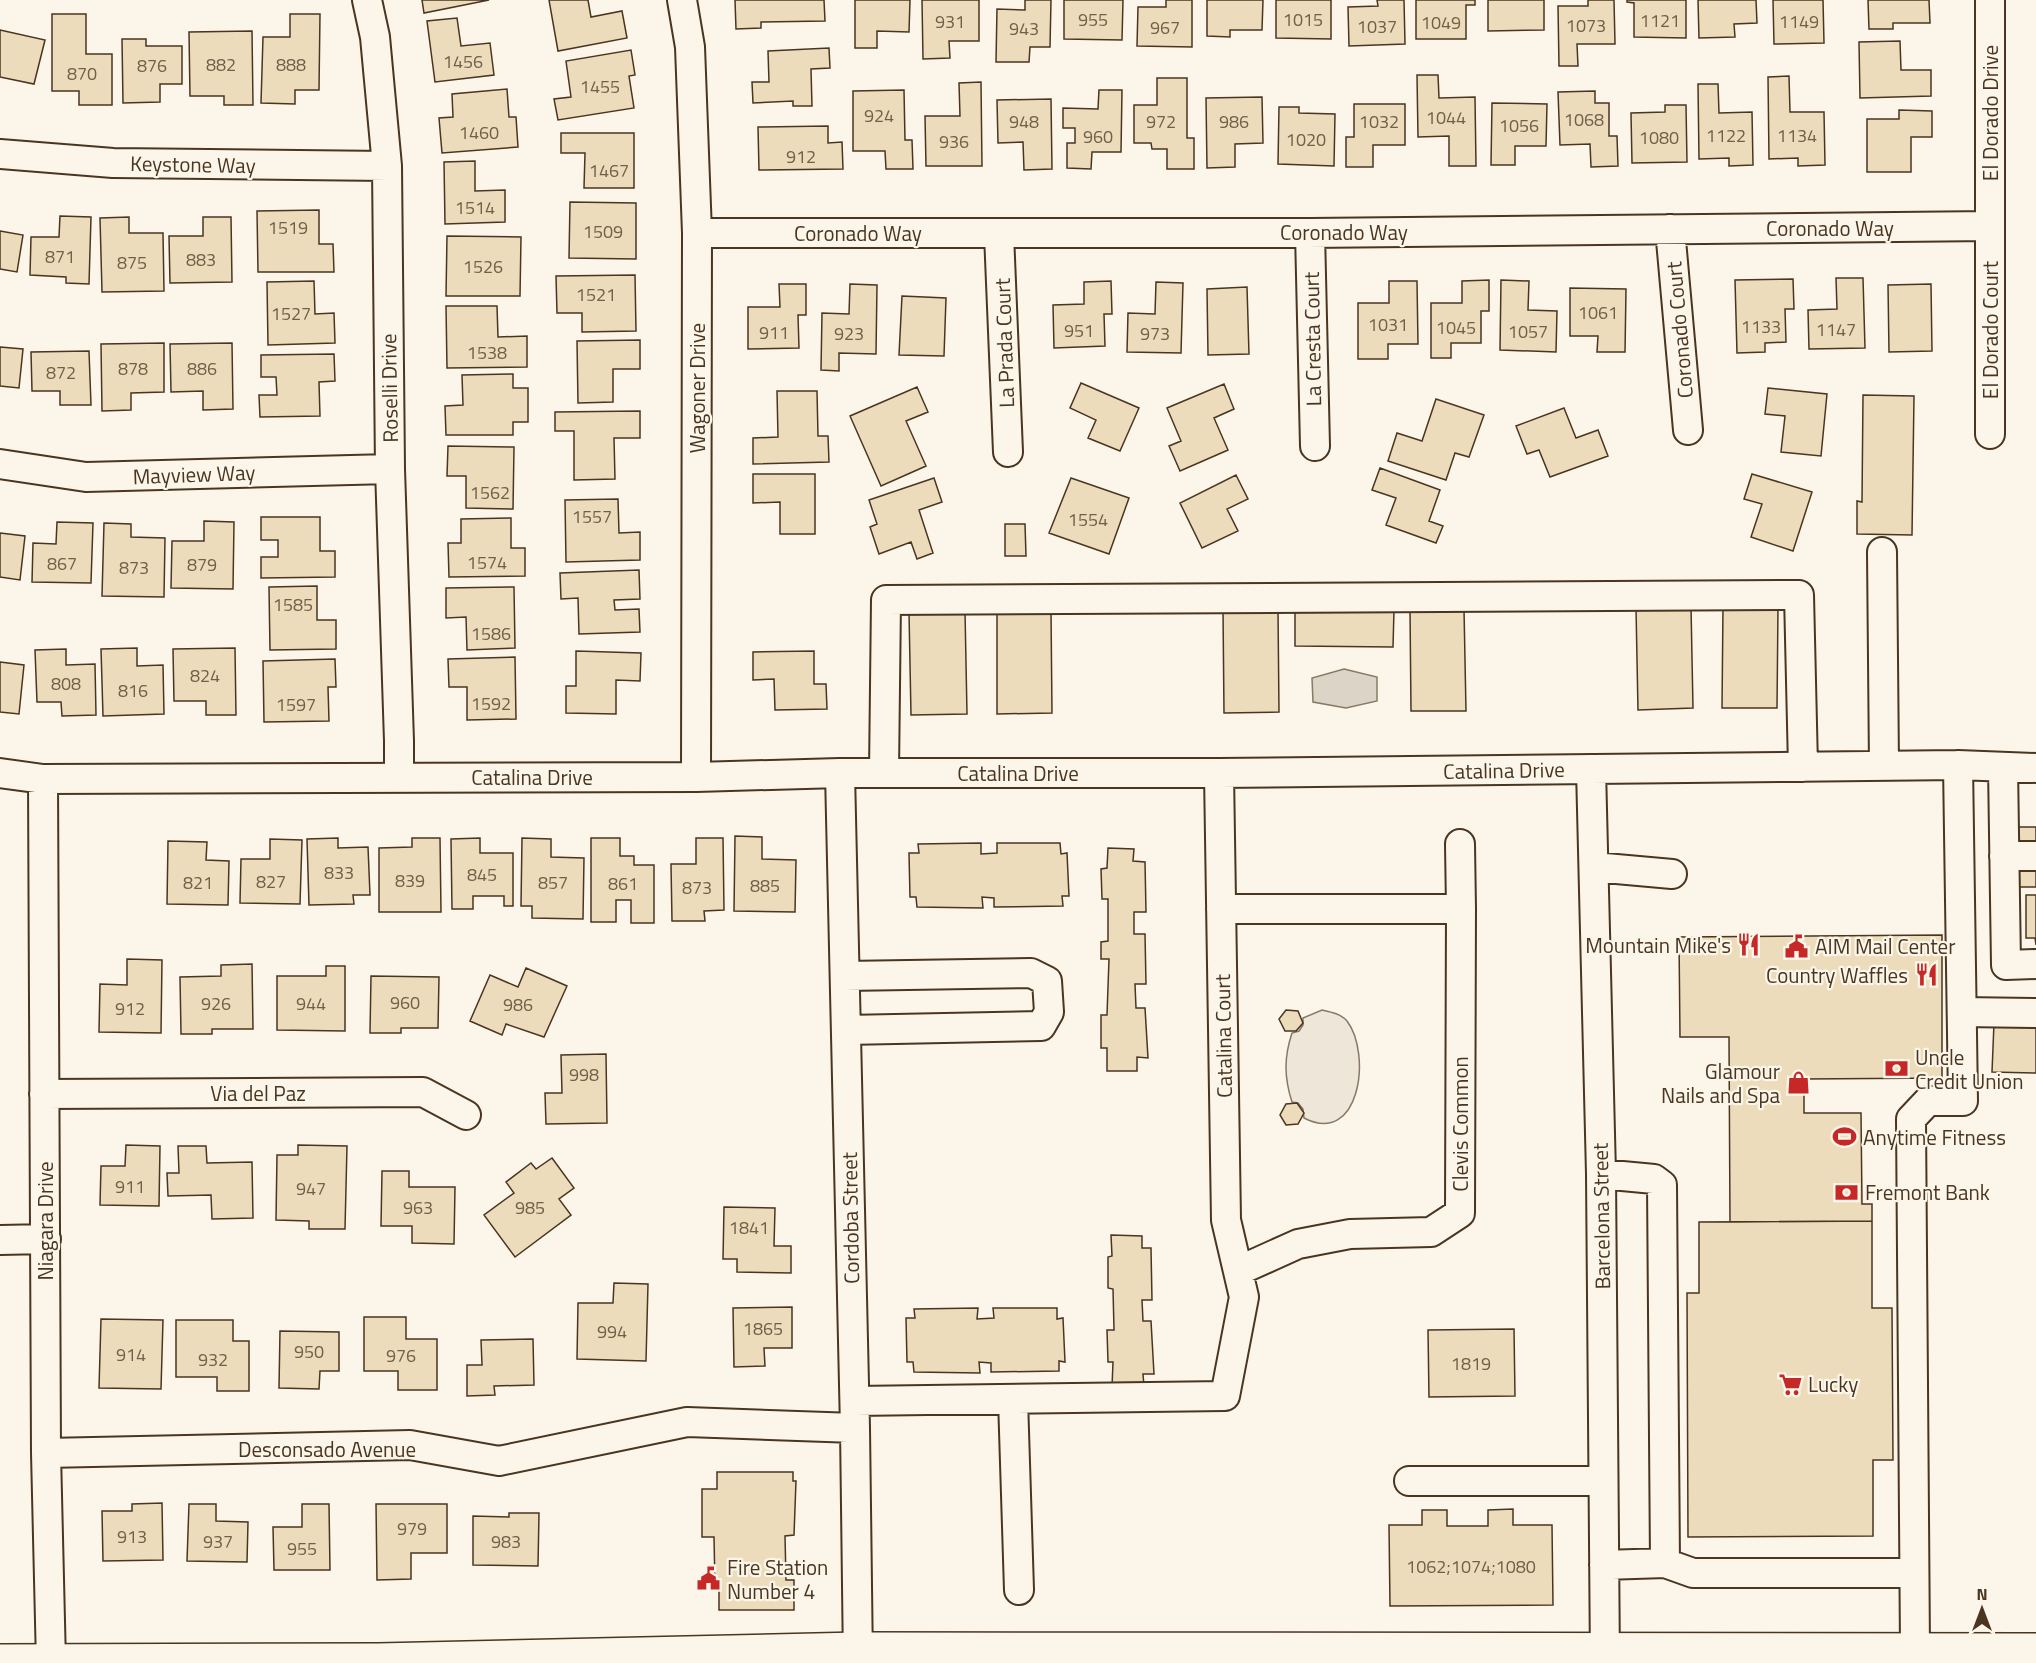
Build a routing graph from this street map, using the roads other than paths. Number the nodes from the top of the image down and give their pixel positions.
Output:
1 (367, 0) edge
2 (682, 0) edge
3 (1990, 0) edge
4 (0, 154) edge
5 (387, 166) junction
6 (1990, 226) junction
7 (1670, 229) junction
8 (697, 233) junction
9 (1310, 233) junction
10 (999, 234) junction
11 (1688, 430) dead end
12 (1990, 434) dead end
13 (1315, 446) dead end
14 (1008, 452) dead end
15 (0, 464) edge
16 (390, 469) junction
17 (1882, 552) dead end
18 (1958, 765) junction
19 (1884, 766) junction
20 (1803, 767) junction
21 (2003, 767) junction
22 (2036, 768) edge
23 (1592, 769) junction
24 (840, 772) junction
25 (884, 772) junction
26 (0, 773) edge
27 (1219, 773) junction
28 (399, 777) junction
29 (696, 777) junction
30 (43, 778) junction
31 (1460, 844) dead end
32 (2004, 856) junction
33 (2036, 856) edge
34 (1594, 867) junction
35 (1672, 874) dead end
36 (1221, 909) junction
37 (1461, 909) junction
38 (2036, 964) edge
39 (845, 976) junction
40 (1962, 1012) junction
41 (2036, 1013) edge
42 (846, 1030) junction
43 (44, 1094) junction
44 (466, 1115) dead end
45 (1601, 1174) junction
46 (46, 1239) junction
47 (0, 1240) edge
48 (1241, 1284) junction
49 (1013, 1399) junction
50 (855, 1414) junction
51 (46, 1453) junction
52 (1409, 1481) dead end
53 (1603, 1481) junction
54 (1665, 1563) junction
55 (1604, 1565) junction
56 (1914, 1573) junction
57 (1019, 1590) dead end
58 (1915, 1649) junction
59 (2036, 1650) edge
60 (858, 1656) edge
61 (1605, 1657) edge
62 (0, 1661) edge
63 (51, 1662) edge
64 (378, 1662) edge

1 - 5 street, Roselli Drive
2 - 8 street, Wagoner Drive
3 - 6 street, El Dorado Drive
4 - 5 street, Keystone Way
5 - 16 street, Roselli Drive
6 - 7 street, Coronado Way
6 - 12 street, El Dorado Court
7 - 9 street, Coronado Way
7 - 11 street, Coronado Court
8 - 10 street, Coronado Way
8 - 29 street, Wagoner Drive
9 - 10 street, Coronado Way
9 - 13 street, La Cresta Court
10 - 14 street, La Prada Court
15 - 16 street, Mayview Way
16 - 28 street, Roselli Drive
17 - 19 street
18 - 19 street, Catalina Drive
18 - 21 street, Catalina Drive
18 - 40 street
19 - 20 street, Catalina Drive
20 - 23 street, Catalina Drive
20 - 25 street
21 - 22 street, Catalina Drive
21 - 32 street
23 - 27 street, Catalina Drive
23 - 34 street, Barcelona Street
24 - 25 street, Catalina Drive
24 - 29 street, Catalina Drive
24 - 39 street, Cordoba Street
25 - 27 street, Catalina Drive
26 - 30 street, Catalina Drive
27 - 36 street, Catalina Court
28 - 29 street, Catalina Drive
28 - 30 street, Catalina Drive
30 - 43 street, Niagara Drive
31 - 37 street, Clevis Common
32 - 33 street
32 - 38 street
34 - 35 street
34 - 45 street, Barcelona Street
36 - 37 street
36 - 48 street, Catalina Court
37 - 48 street, Clevis Common
39 - 42 street, Cordoba Street
39 - 42 street
40 - 41 street
40 - 56 street
42 - 50 street, Cordoba Street
43 - 44 street, Via del Paz
43 - 46 street, Niagara Drive
45 - 53 street, Barcelona Street
45 - 54 street
46 - 47 street
46 - 51 street, Niagara Drive
48 - 49 street, Desconsado Avenue
49 - 50 street, Desconsado Avenue
49 - 57 street
50 - 51 street, Desconsado Avenue
50 - 60 street, Cordoba Street
51 - 63 street, Niagara Drive
52 - 53 street
53 - 55 street, Barcelona Street
54 - 55 street
54 - 56 street
55 - 61 street, Barcelona Street
56 - 58 street
58 - 59 main road
58 - 61 main road
60 - 61 main road
60 - 64 main road
62 - 63 main road
63 - 64 main road

